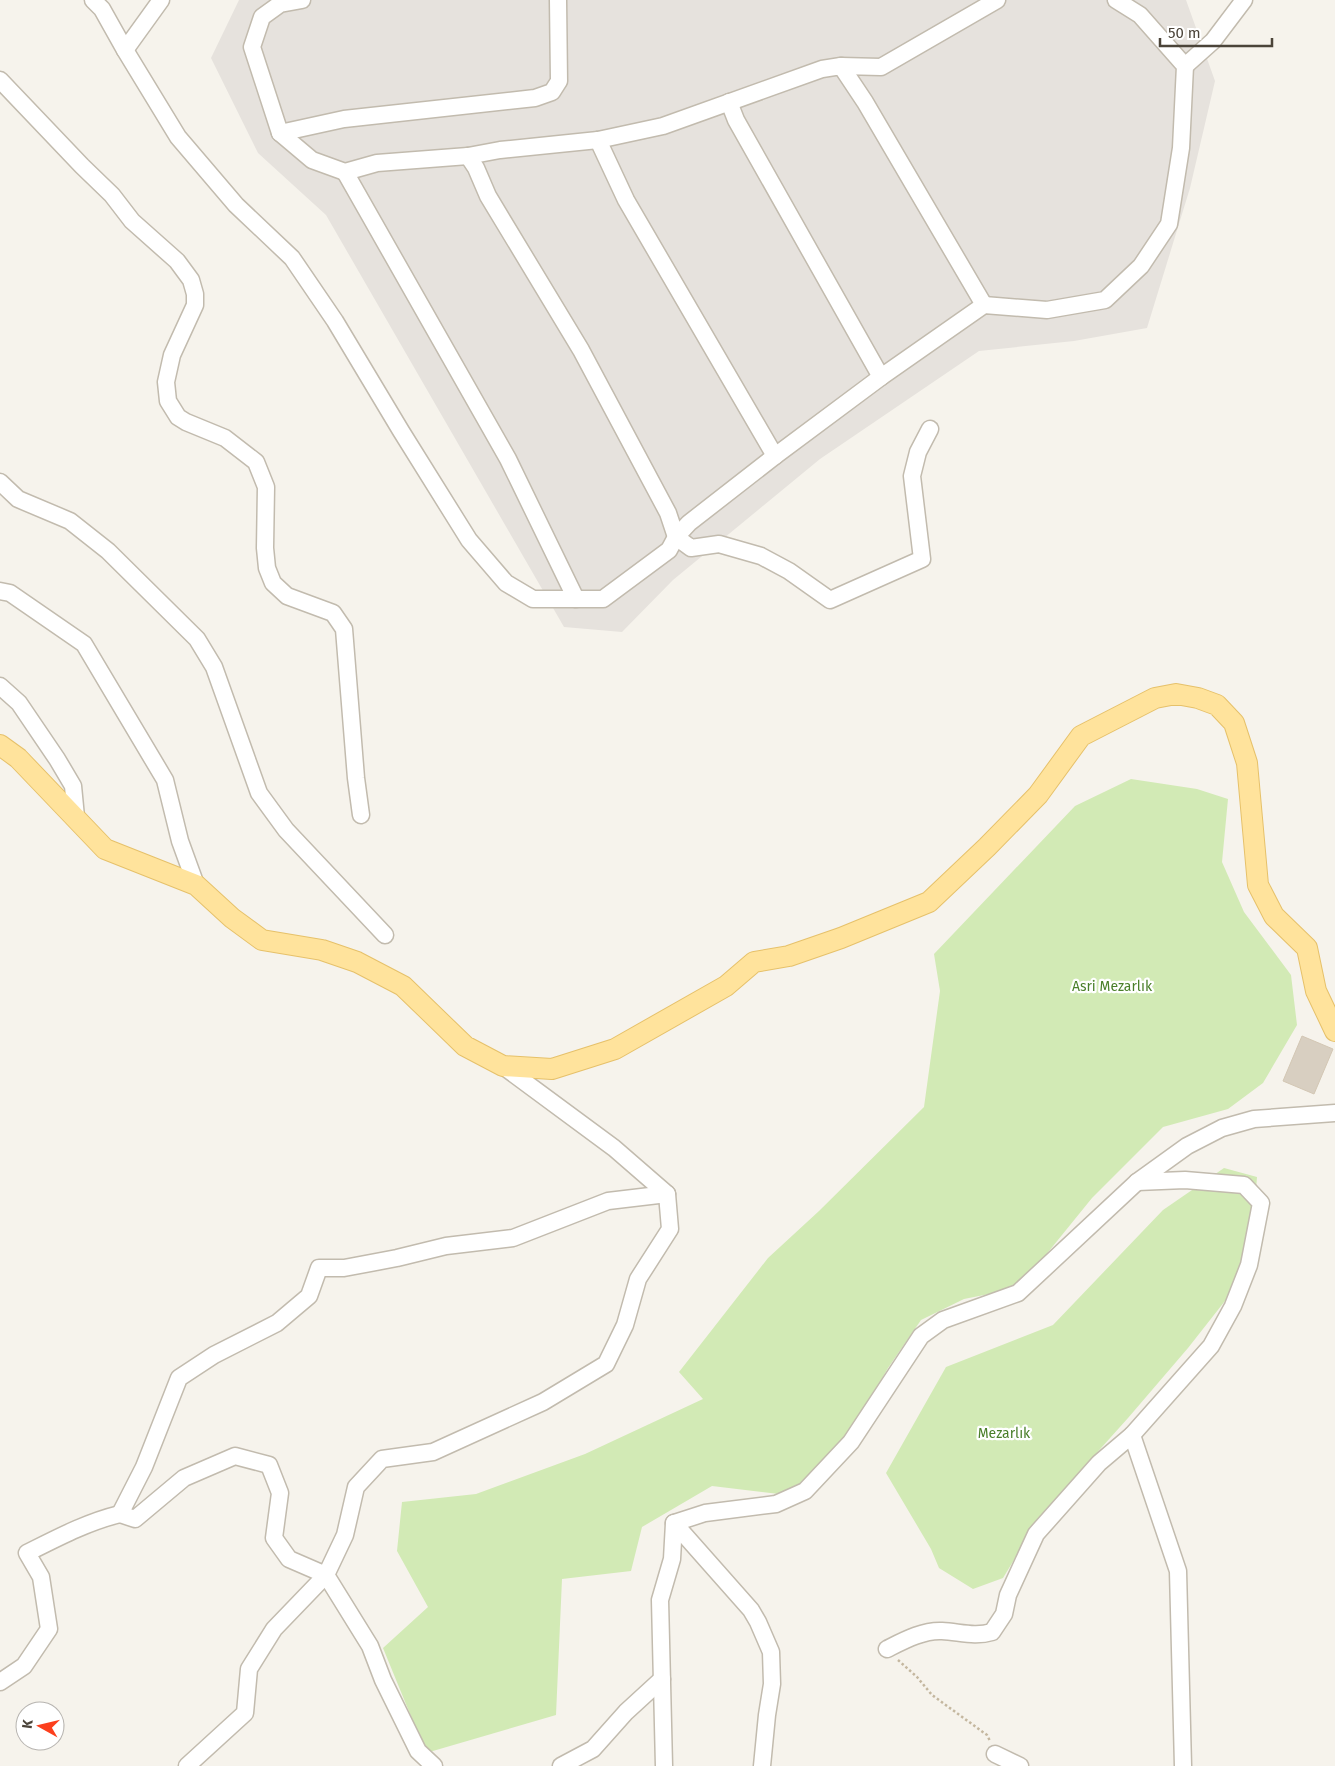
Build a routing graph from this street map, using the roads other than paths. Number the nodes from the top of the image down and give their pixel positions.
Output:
1 (93, 0) edge
2 (162, 0) edge
3 (302, 0) edge
4 (558, 0) edge
5 (997, 0) edge
6 (1116, 0) edge
7 (1244, 0) edge
8 (125, 50) junction
9 (841, 66) junction
10 (1185, 66) junction
11 (0, 80) edge
12 (729, 102) junction
13 (280, 133) junction
14 (598, 140) junction
15 (468, 156) junction
16 (345, 172) junction
17 (984, 304) junction
18 (880, 377) junction
19 (930, 429) dead end
20 (775, 456) junction
21 (0, 482) edge
22 (676, 537) junction
23 (0, 591) edge
24 (576, 599) junction
25 (0, 686) edge
26 (0, 745) edge
27 (362, 814) dead end
28 (76, 818) junction
29 (196, 885) junction
30 (385, 935) dead end
31 (1335, 1031) edge
32 (503, 1066) junction
33 (1335, 1113) edge
34 (1136, 1182) junction
35 (668, 1194) junction
36 (1132, 1435) junction
37 (120, 1514) junction
38 (674, 1523) junction
39 (326, 1575) junction
40 (887, 1649) road end
41 (662, 1679) junction
42 (0, 1682) edge
43 (996, 1760) edge
44 (187, 1766) edge
45 (434, 1766) edge
46 (561, 1766) edge
47 (664, 1766) edge
48 (762, 1766) edge
49 (1020, 1766) edge
50 (1183, 1766) edge

1 - 8 street
2 - 8 street
3 - 13 street
4 - 13 street
5 - 9 street
6 - 10 street
7 - 10 street
8 - 24 street
9 - 12 street
9 - 17 street
10 - 17 street
11 - 27 street
12 - 14 street
12 - 18 street
13 - 16 street
14 - 15 street
14 - 20 street
15 - 16 street
15 - 22 street
16 - 24 street
17 - 18 street
18 - 20 street
19 - 22 street
20 - 22 street
21 - 30 street
22 - 24 street
23 - 29 street
25 - 28 street
26 - 28 main road
28 - 29 main road
29 - 32 main road
31 - 32 main road
32 - 35 street
33 - 34 street
34 - 36 street
34 - 38 street
35 - 37 street
35 - 39 street
36 - 40 street
36 - 50 street
37 - 39 street
37 - 42 street
38 - 41 street
38 - 48 street
39 - 44 street
39 - 45 street
41 - 46 street
41 - 47 street
43 - 49 street

